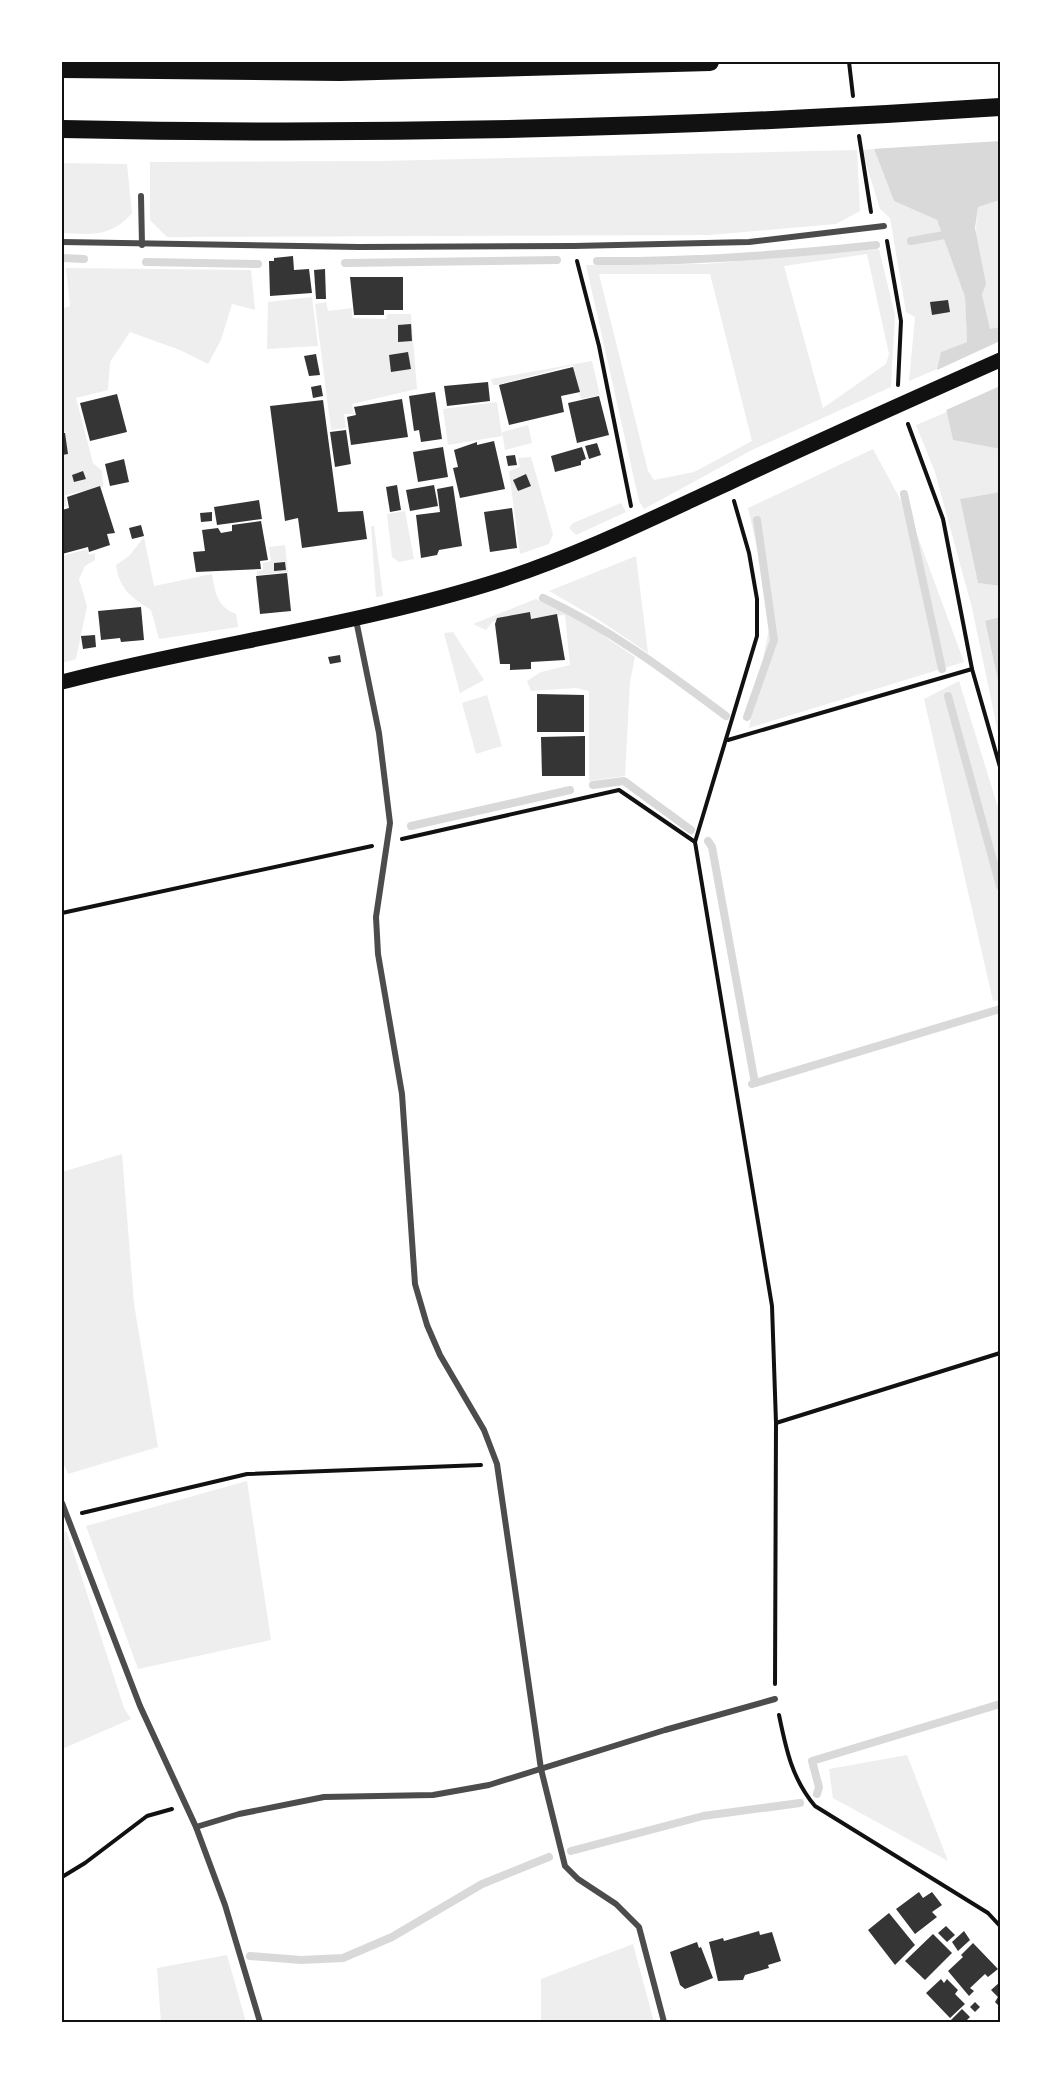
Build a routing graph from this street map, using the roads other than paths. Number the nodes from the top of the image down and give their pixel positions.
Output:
1 (710, 62) edge
2 (62, 69) edge
3 (1000, 106) edge
4 (62, 129) edge
5 (141, 196) dead end
6 (884, 226) road end
7 (62, 242) edge
8 (142, 245) junction
9 (1000, 360) edge
10 (356, 619) junction
11 (62, 682) edge
12 (62, 1505) edge
13 (776, 1699) road end
14 (541, 1769) junction
15 (196, 1827) junction
16 (260, 2022) edge
17 (664, 2022) edge

1 - 2 highway
3 - 4 highway
5 - 8 street
6 - 8 street
7 - 8 street
9 - 10 main road
10 - 11 main road
10 - 14 street
12 - 15 street
13 - 14 street
14 - 15 street
14 - 17 street
15 - 16 street

